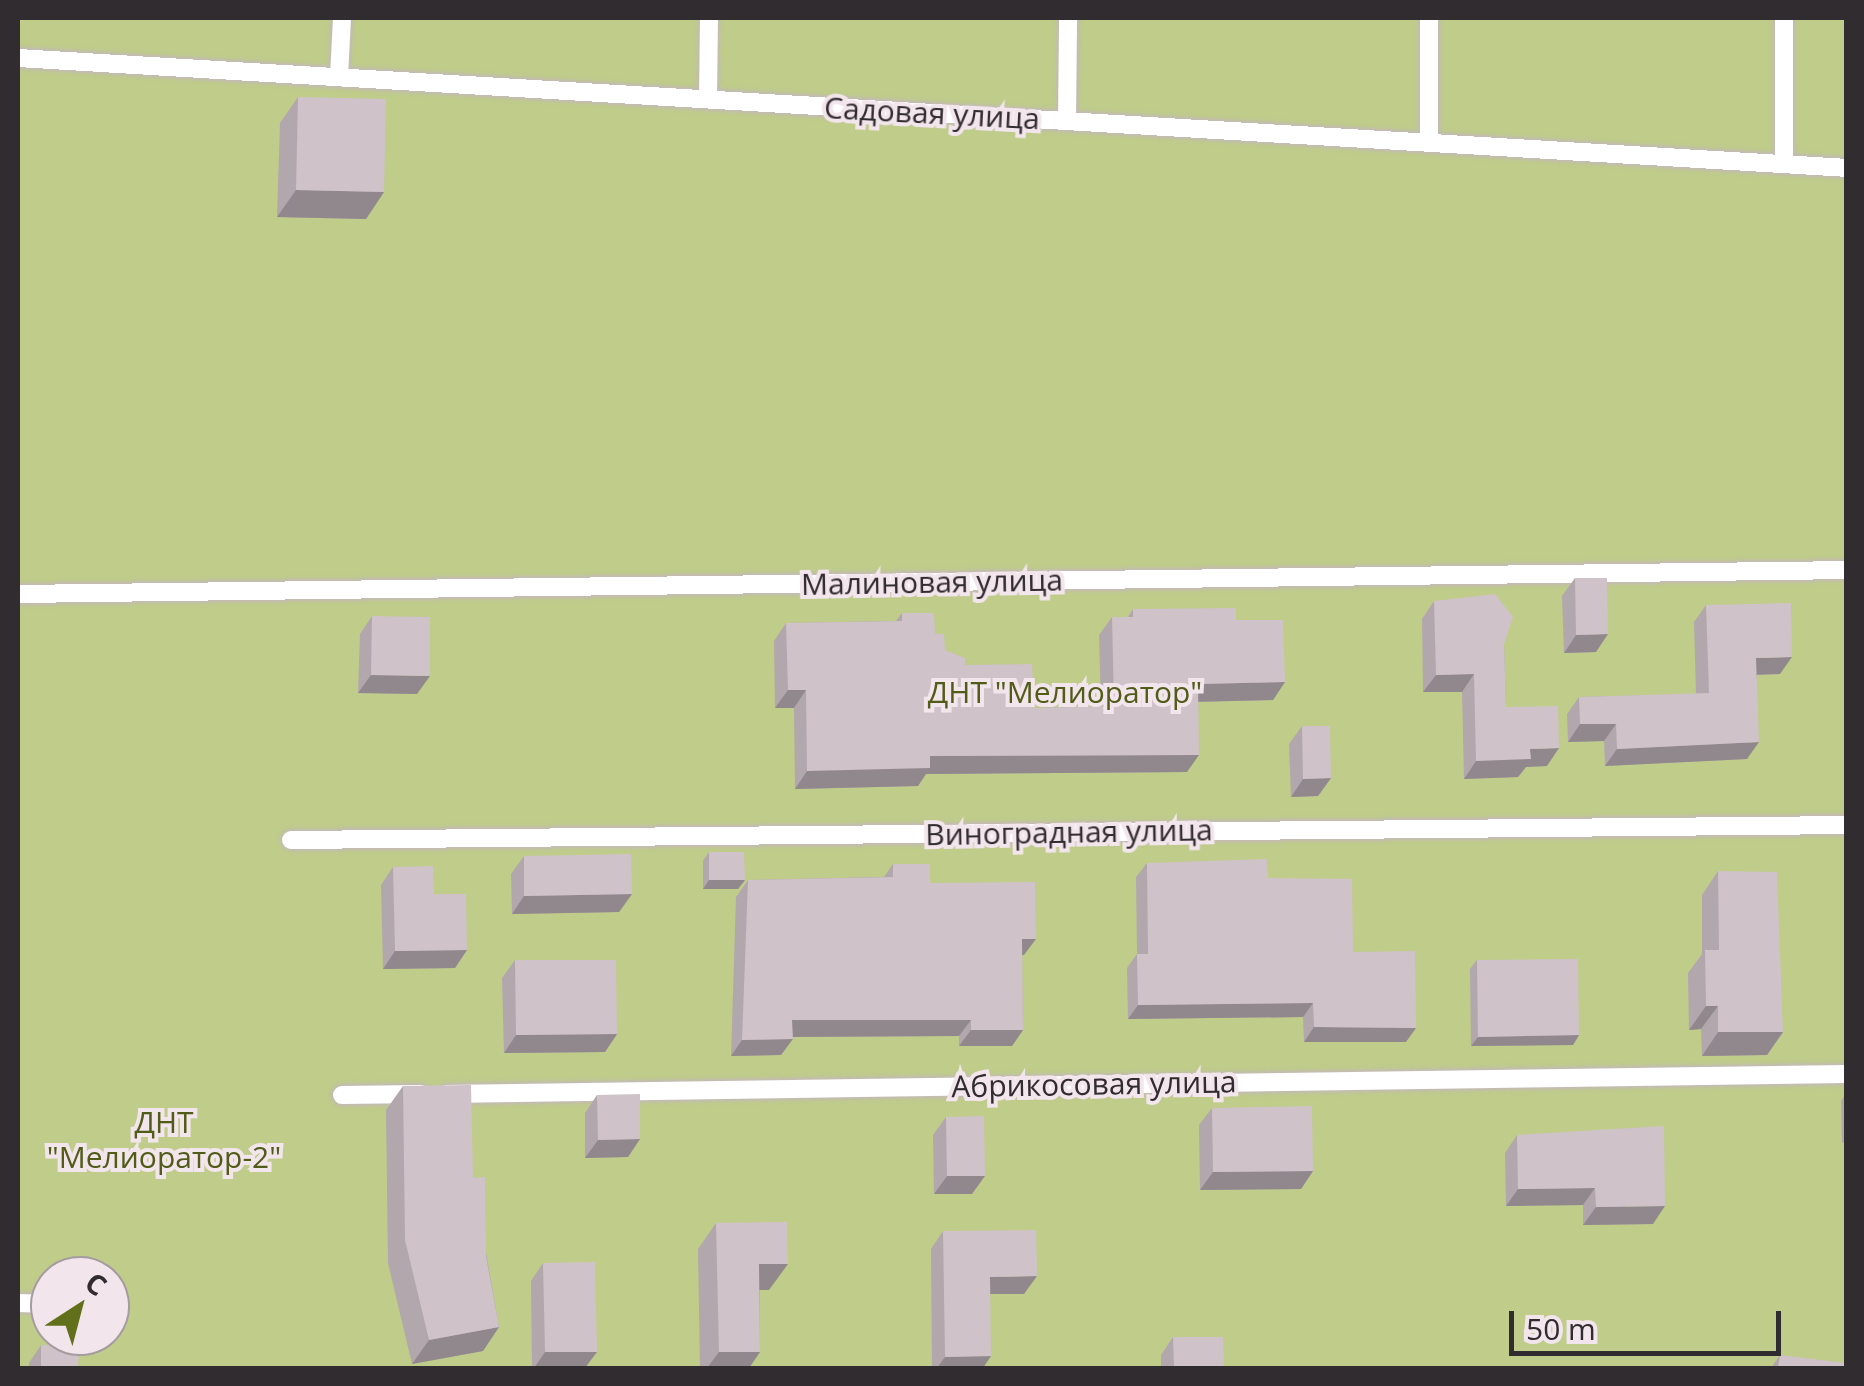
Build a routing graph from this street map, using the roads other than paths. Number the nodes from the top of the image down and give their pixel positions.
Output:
1 (342, 18) edge
2 (710, 18) edge
3 (1068, 18) edge
4 (1429, 18) edge
5 (1784, 18) edge
6 (18, 58) edge
7 (339, 77) junction
8 (708, 99) junction
9 (1067, 121) junction
10 (1429, 143) junction
11 (1784, 164) junction
12 (1846, 168) edge
13 (1846, 570) edge
14 (18, 594) edge
15 (1846, 824) edge
16 (291, 840) dead end
17 (1846, 1074) edge
18 (342, 1095) dead end

1 - 7 lane
2 - 8 lane
3 - 9 lane
4 - 10 lane
5 - 11 lane
6 - 7 lane, Садовая улица
7 - 8 lane, Садовая улица
8 - 9 lane, Садовая улица
9 - 10 lane, Садовая улица
10 - 11 lane, Садовая улица
11 - 12 lane, Садовая улица
13 - 14 lane, Малиновая улица
15 - 16 lane, Виноградная улица
17 - 18 lane, Абрикосовая улица

